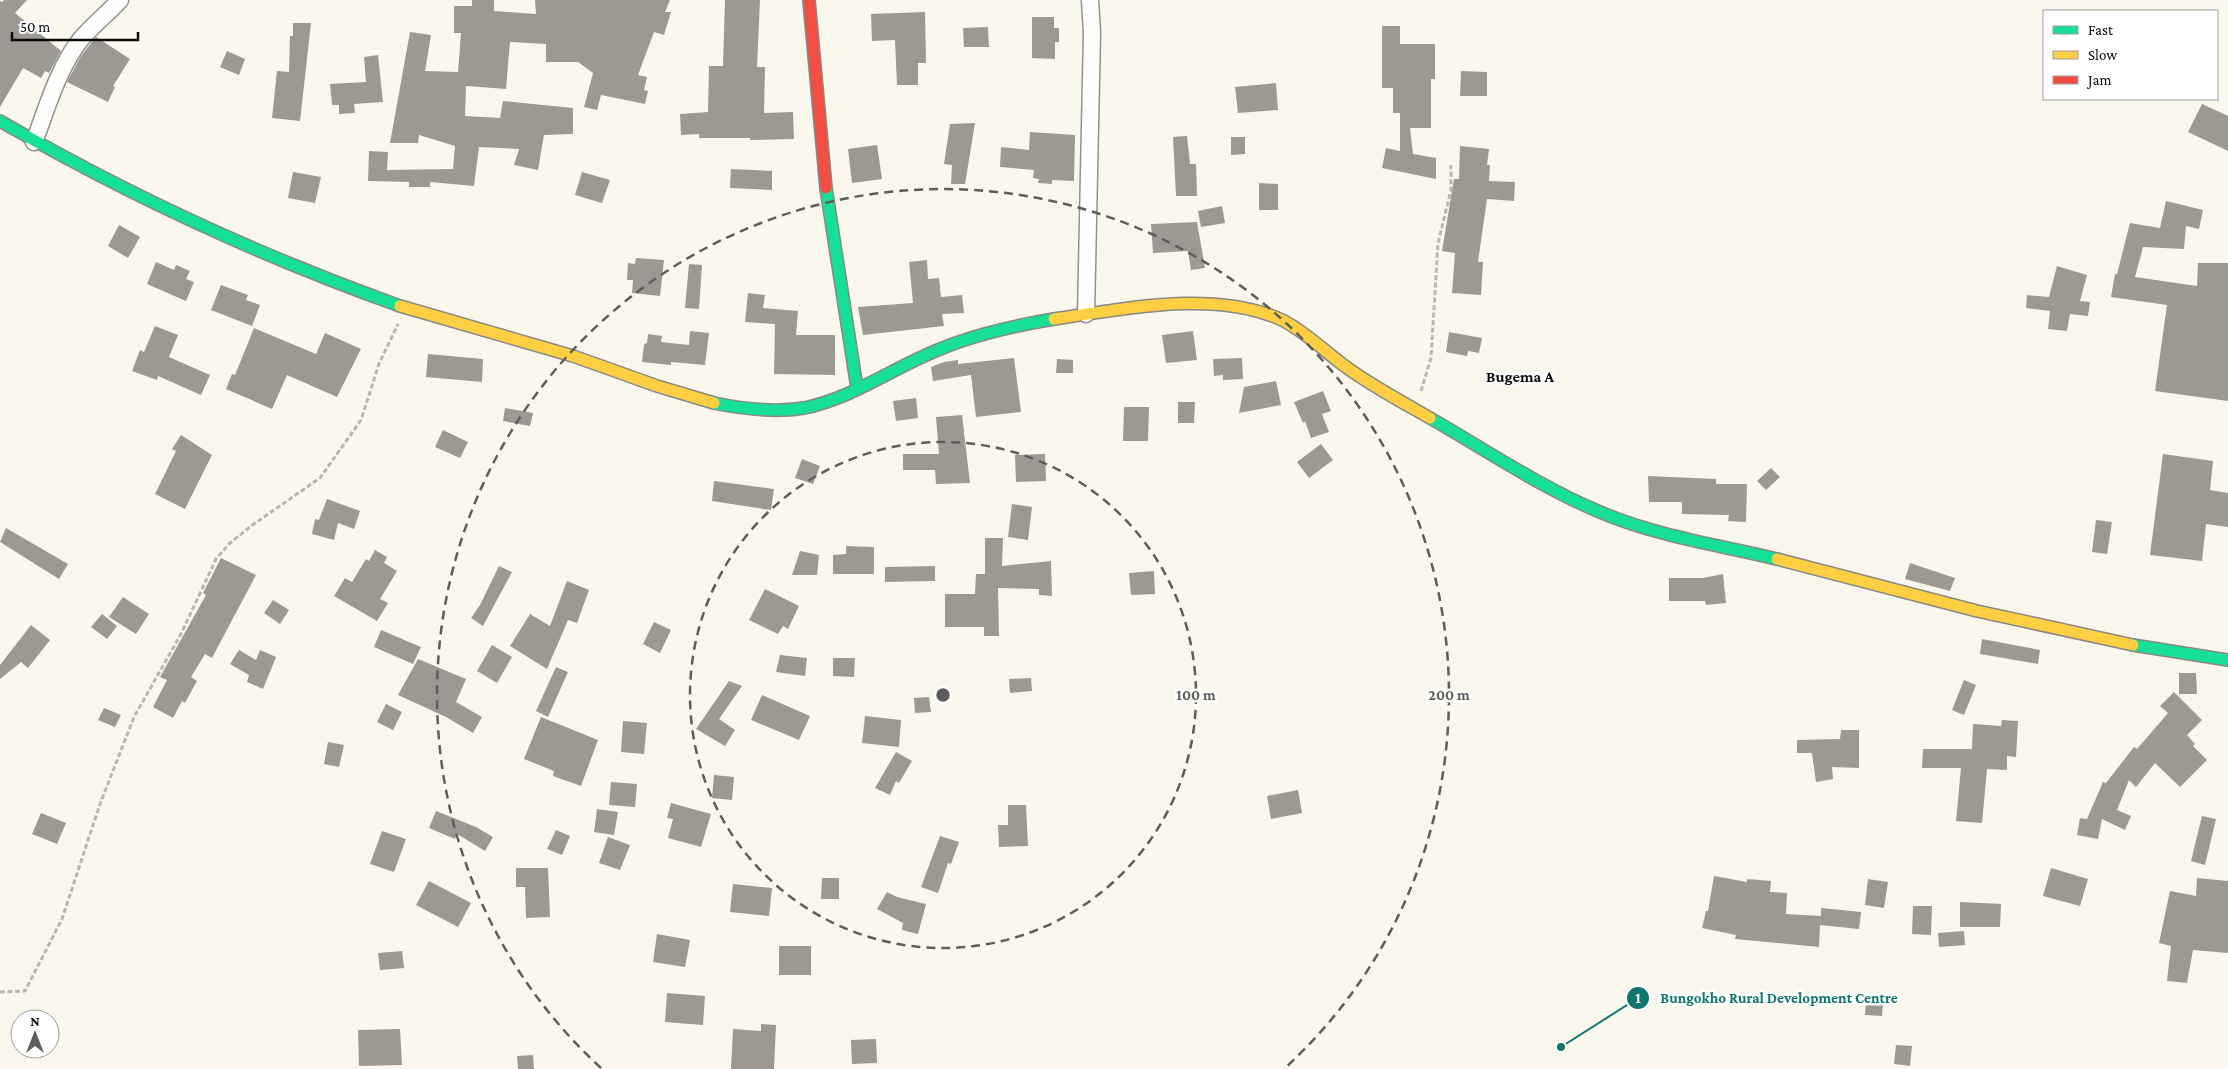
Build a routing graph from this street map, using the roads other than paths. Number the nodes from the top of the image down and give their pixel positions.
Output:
1 (120, 0) edge
2 (809, 0) edge
3 (1090, 0) edge
4 (0, 121) edge
5 (34, 142) junction
6 (1086, 314) junction
7 (857, 388) junction
8 (2228, 660) edge

1 - 5 street
2 - 7 street
3 - 6 street
4 - 5 street
5 - 7 street
6 - 7 street
6 - 8 street

